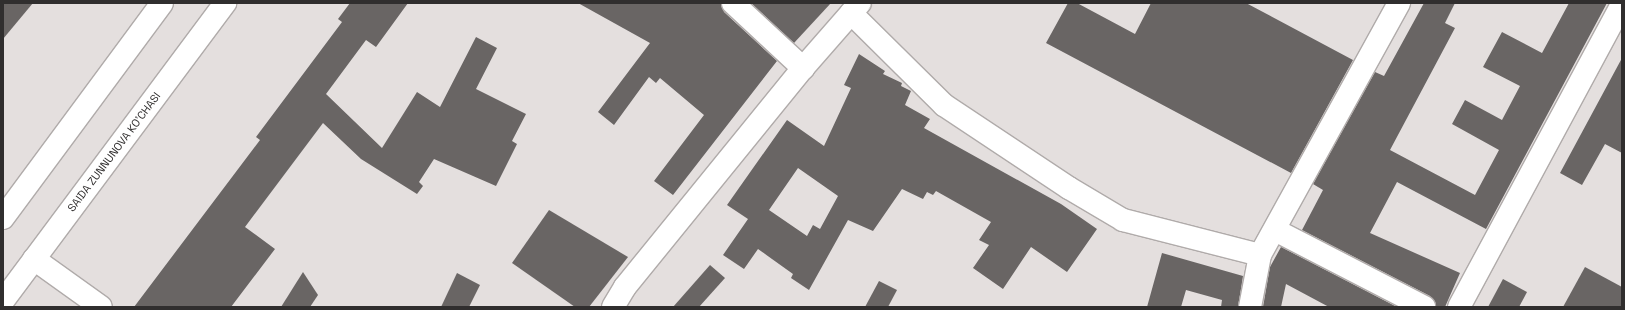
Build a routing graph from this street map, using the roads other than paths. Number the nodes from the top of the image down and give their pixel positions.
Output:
1 (162, 3) edge
2 (225, 3) edge
3 (733, 3) edge
4 (1399, 3) edge
5 (1622, 4) edge
6 (855, 8) edge
7 (803, 68) junction
8 (3, 218) edge
9 (1275, 230) junction
10 (1260, 255) junction
11 (34, 259) junction
12 (3, 301) edge
13 (101, 307) edge
14 (613, 307) edge
15 (1250, 307) edge
16 (1424, 307) edge
17 (1459, 307) edge

1 - 8 street
2 - 11 street, SAIDA ZUNNUNOVA KO'CHASI
3 - 7 street
4 - 9 street
5 - 17 street
6 - 7 street
6 - 10 street
7 - 14 street
9 - 10 street
9 - 16 street
10 - 15 street
11 - 12 street, SAIDA ZUNNUNOVA KO'CHASI
11 - 13 street

